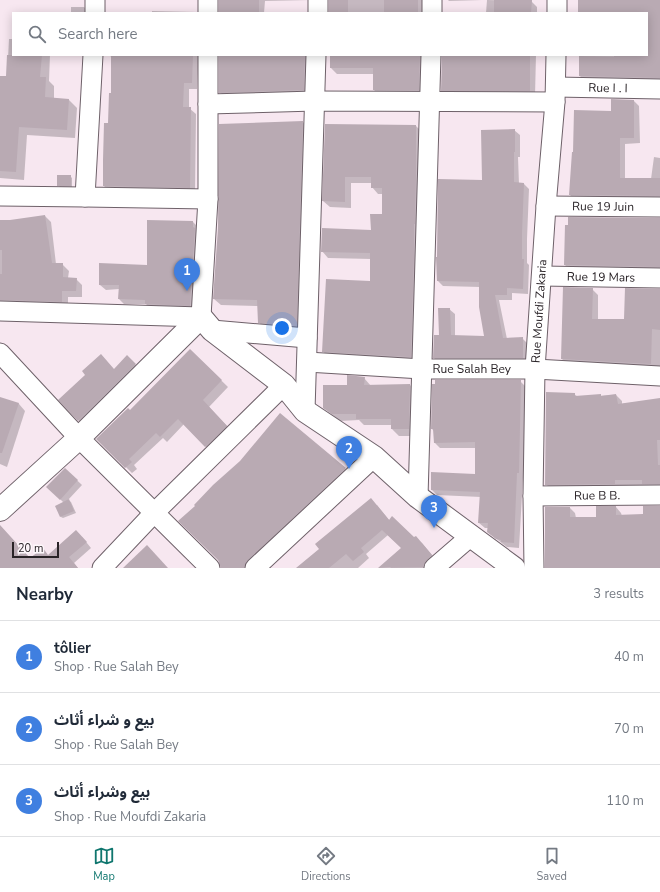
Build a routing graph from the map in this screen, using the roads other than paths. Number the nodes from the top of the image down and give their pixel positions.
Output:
1 (96, 0) edge
2 (208, 0) edge
3 (318, 0) edge
4 (432, 0) edge
5 (557, 0) edge
6 (95, 12) edge
7 (208, 12) edge
8 (318, 12) edge
9 (432, 12) edge
10 (557, 12) edge
11 (93, 56) edge
12 (208, 56) edge
13 (316, 56) edge
14 (431, 56) edge
15 (556, 56) edge
16 (660, 89) edge
17 (556, 95) junction
18 (315, 101) junction
19 (429, 101) junction
20 (208, 104) junction
21 (0, 196) edge
22 (85, 197) junction
23 (208, 199) junction
24 (546, 206) junction
25 (660, 207) edge
26 (542, 276) junction
27 (660, 278) edge
28 (0, 311) edge
29 (207, 323) junction
30 (307, 338) junction
31 (0, 353) edge
32 (307, 362) junction
33 (422, 369) junction
34 (535, 369) junction
35 (660, 376) edge
36 (284, 385) junction
37 (305, 411) junction
38 (79, 438) junction
39 (374, 458) junction
40 (660, 495) edge
41 (533, 496) junction
42 (418, 497) junction
43 (0, 510) edge
44 (154, 513) junction
45 (471, 536) junction
46 (102, 568) edge
47 (210, 568) edge
48 (254, 568) edge
49 (434, 568) edge
50 (514, 568) edge
51 (534, 568) edge

1 - 6 street
2 - 7 street
3 - 8 street
4 - 9 street
5 - 10 street
11 - 22 street
12 - 20 street
13 - 18 street
14 - 19 street
15 - 17 street, Rue Moufdi Zakaria
16 - 17 street, Rue I . I
17 - 19 street, Rue I . I
17 - 24 street, Rue Moufdi Zakaria
18 - 19 street, Rue I . I
18 - 20 street, Rue I . I
18 - 30 street
19 - 33 street
20 - 23 street
21 - 22 street
22 - 23 street
23 - 29 street
24 - 25 street, Rue 19 Juin
24 - 26 street, Rue Moufdi Zakaria
26 - 27 street, Rue 19 Mars
26 - 34 street, Rue Moufdi Zakaria
28 - 29 street
29 - 30 street
29 - 36 street
29 - 38 street
30 - 32 street
31 - 38 street
32 - 33 street, Rue Salah Bey
32 - 37 street
33 - 34 street, Rue Salah Bey
33 - 42 street
34 - 35 street, Rue Salah Bey
34 - 41 street, Rue Moufdi Zakaria
36 - 37 street
36 - 44 street
37 - 39 street
38 - 43 street
38 - 44 street
39 - 42 street
39 - 48 street
40 - 41 street, Rue B B.
41 - 51 street, Rue Moufdi Zakaria
42 - 45 street
44 - 46 street
44 - 47 street
45 - 49 street
45 - 50 street

